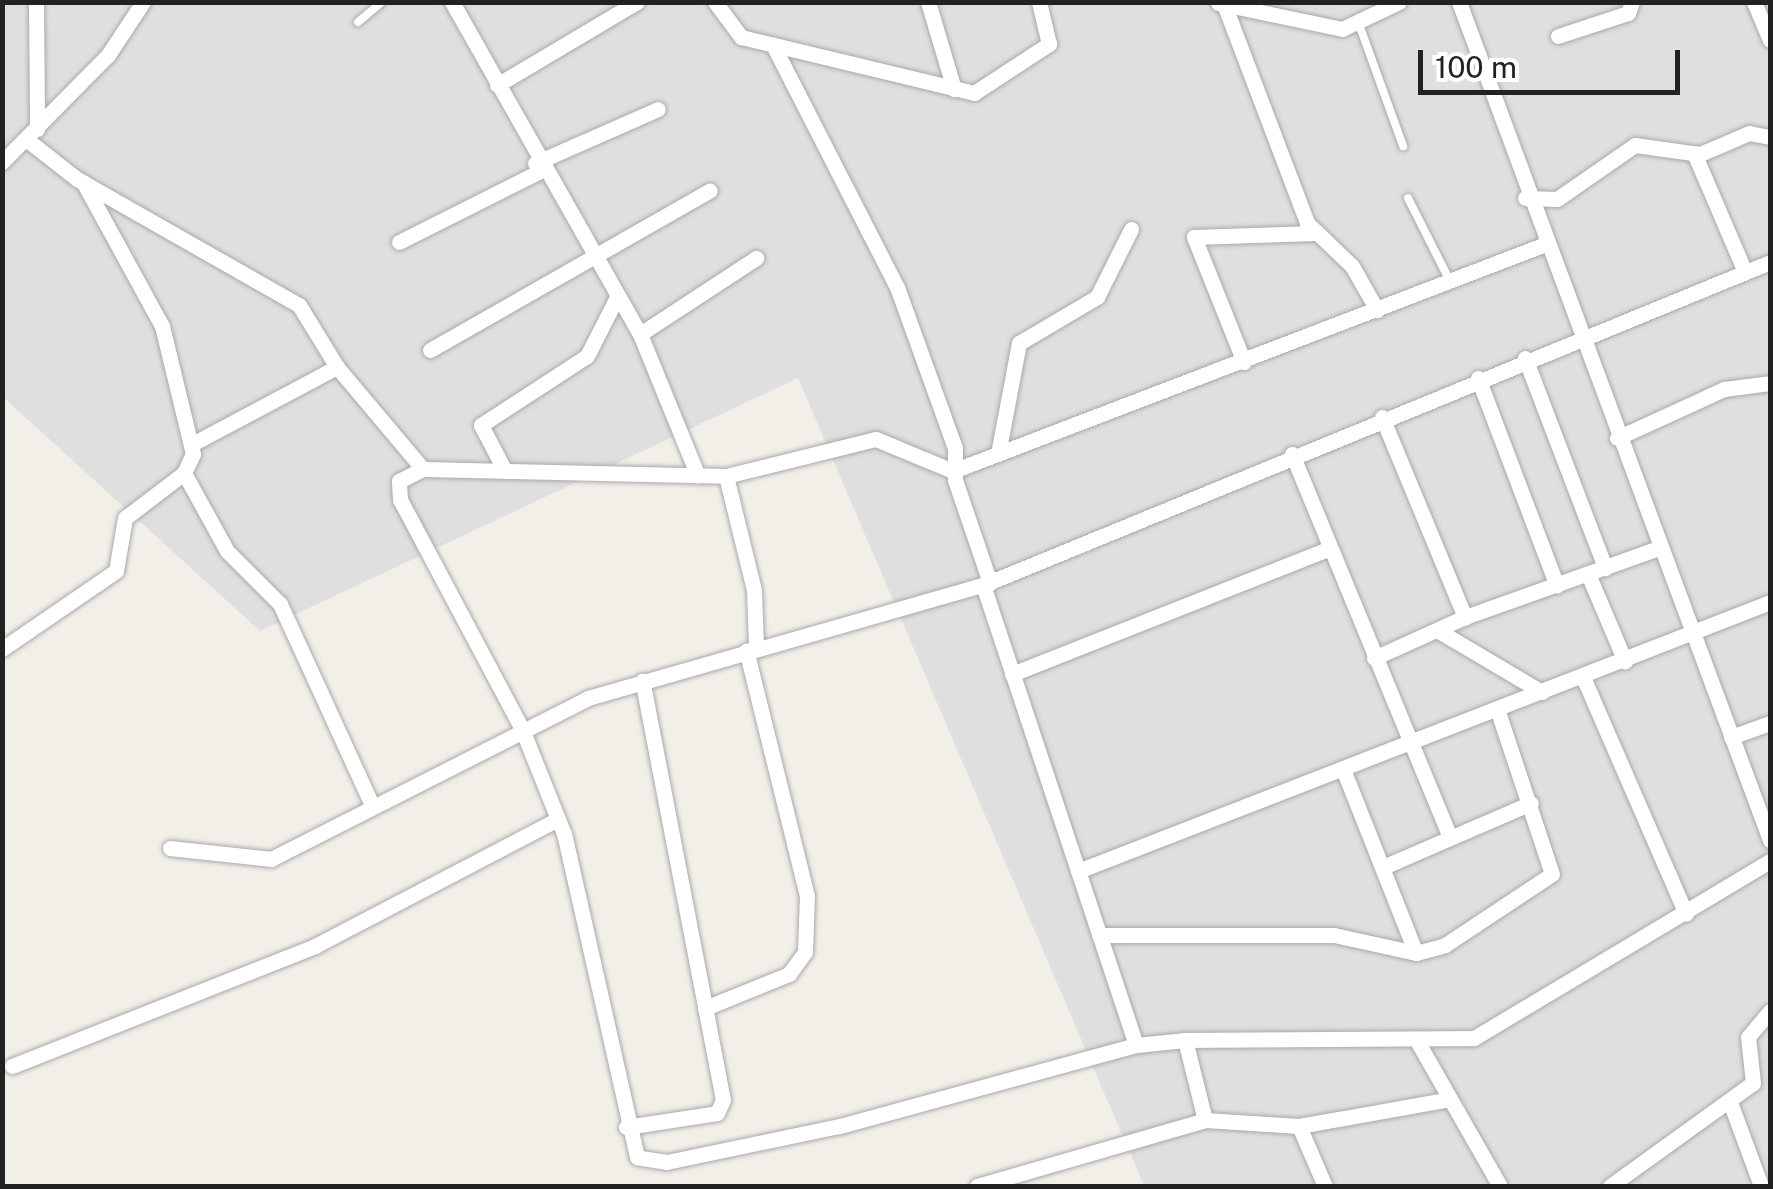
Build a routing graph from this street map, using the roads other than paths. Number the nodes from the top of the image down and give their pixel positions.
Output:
1 (36, 2) edge
2 (142, 2) edge
3 (382, 2) edge
4 (452, 2) edge
5 (600, 2) edge
6 (637, 2) edge
7 (715, 2) edge
8 (928, 2) edge
9 (1039, 2) edge
10 (1399, 2) edge
11 (1459, 2) edge
12 (1632, 2) edge
13 (1754, 2) edge
14 (1221, 3) edge
15 (610, 18) junction
16 (358, 22) dead end
17 (1360, 27) junction
18 (1558, 36) dead end
19 (1770, 40) edge
20 (773, 44) junction
21 (498, 85) junction
22 (954, 88) junction
23 (658, 109) dead end
24 (1770, 136) edge
25 (20, 139) edge
26 (1404, 146) dead end
27 (1694, 153) junction
28 (2, 162) edge
29 (538, 167) junction
30 (83, 182) junction
31 (710, 190) dead end
32 (1408, 198) dead end
33 (1526, 198) junction
34 (1131, 229) dead end
35 (1314, 232) junction
36 (399, 242) dead end
37 (1543, 244) junction
38 (589, 252) junction
39 (756, 258) dead end
40 (1770, 262) edge
41 (1745, 272) junction
42 (1450, 281) junction
43 (616, 297) junction
44 (1377, 310) junction
45 (640, 334) junction
46 (1578, 337) junction
47 (430, 350) dead end
48 (1526, 358) junction
49 (1244, 362) junction
50 (337, 367) junction
51 (1478, 378) junction
52 (1770, 383) edge
53 (1382, 417) junction
54 (1617, 438) junction
55 (194, 443) junction
56 (998, 454) junction
57 (1292, 454) junction
58 (423, 469) junction
59 (505, 471) junction
60 (953, 471) junction
61 (184, 472) junction
62 (698, 476) junction
63 (726, 476) junction
64 (1659, 548) junction
65 (1325, 550) junction
66 (1605, 568) junction
67 (1588, 574) junction
68 (986, 584) junction
69 (1557, 586) junction
70 (1770, 602) edge
71 (1465, 618) junction
72 (1437, 630) junction
73 (1693, 636) junction
74 (2, 649) edge
75 (751, 649) junction
76 (1374, 658) junction
77 (1625, 661) junction
78 (1012, 674) junction
79 (1583, 677) junction
80 (642, 681) junction
81 (1542, 692) junction
82 (1497, 709) junction
83 (1770, 723) edge
84 (522, 729) junction
85 (1731, 738) junction
86 (1410, 746) junction
87 (1343, 769) junction
88 (1531, 803) junction
89 (373, 807) junction
90 (558, 819) junction
91 (1450, 838) junction
92 (1770, 840) edge
93 (170, 848) dead end
94 (1770, 861) edge
95 (1383, 867) junction
96 (1078, 871) junction
97 (1686, 914) junction
98 (1099, 935) junction
99 (1416, 952) junction
100 (706, 1008) junction
101 (1770, 1011) edge
102 (1416, 1039) junction
103 (1186, 1040) junction
104 (1136, 1044) junction
105 (12, 1066) dead end
106 (1450, 1099) junction
107 (1730, 1102) junction
108 (1204, 1120) junction
109 (1299, 1126) junction
110 (626, 1127) junction
111 (977, 1186) edge
112 (1324, 1186) edge
113 (1500, 1186) edge
114 (1610, 1186) edge
115 (1761, 1186) edge

1 - 25 street
2 - 25 street
3 - 16 lane
4 - 21 street
5 - 15 street
6 - 15 street
7 - 20 street
8 - 22 street
9 - 22 street
10 - 17 street
11 - 33 street
12 - 18 street
13 - 19 street
14 - 17 street
14 - 35 street
15 - 21 street
17 - 26 lane
20 - 22 street
20 - 60 street
21 - 29 street
23 - 29 street
24 - 27 street
25 - 28 street
25 - 30 street
27 - 33 street
27 - 41 street
29 - 36 street
29 - 38 street
30 - 50 street
30 - 55 street
31 - 38 street
32 - 42 lane
33 - 37 street
34 - 56 street
35 - 44 street
35 - 49 street
37 - 42 street
37 - 46 street
38 - 43 street
38 - 47 street
39 - 45 street
40 - 41 street
41 - 46 street
42 - 44 street
43 - 45 street
43 - 59 street
44 - 49 street
45 - 62 street
46 - 48 street
46 - 54 street
48 - 51 street
48 - 66 street
49 - 56 street
50 - 55 street
50 - 58 street
51 - 53 street
51 - 69 street
52 - 54 street
53 - 57 street
53 - 71 street
54 - 64 street
55 - 61 street
56 - 60 street
57 - 65 street
57 - 68 street
58 - 59 street
58 - 84 street
59 - 62 street
60 - 63 street
60 - 68 street
61 - 74 street
61 - 89 street
62 - 63 street
63 - 75 street
64 - 66 street
64 - 73 street
65 - 76 street
65 - 78 street
66 - 67 street
67 - 69 street
67 - 77 street
68 - 75 street
68 - 78 street
69 - 71 street
70 - 73 street
71 - 72 street
72 - 76 street
72 - 81 street
73 - 77 street
73 - 85 street
75 - 80 street
75 - 100 street
76 - 86 street
77 - 79 street
78 - 96 street
79 - 81 street
79 - 97 street
80 - 84 street
80 - 100 street
81 - 82 street
82 - 86 street
82 - 88 street
83 - 85 street
84 - 89 street
84 - 90 street
85 - 92 street
86 - 87 street
86 - 91 street
87 - 95 street
87 - 96 street
88 - 91 street
88 - 99 street
89 - 93 street
90 - 105 street
90 - 110 street
91 - 95 street
94 - 97 street
95 - 99 street
96 - 98 street
97 - 102 street
98 - 99 street
98 - 104 street
100 - 110 street
101 - 107 street
102 - 103 street
102 - 106 street
103 - 104 street
103 - 108 street
104 - 110 street
106 - 109 street
106 - 113 street
107 - 114 street
107 - 115 street
108 - 109 street
108 - 111 street
109 - 112 street

